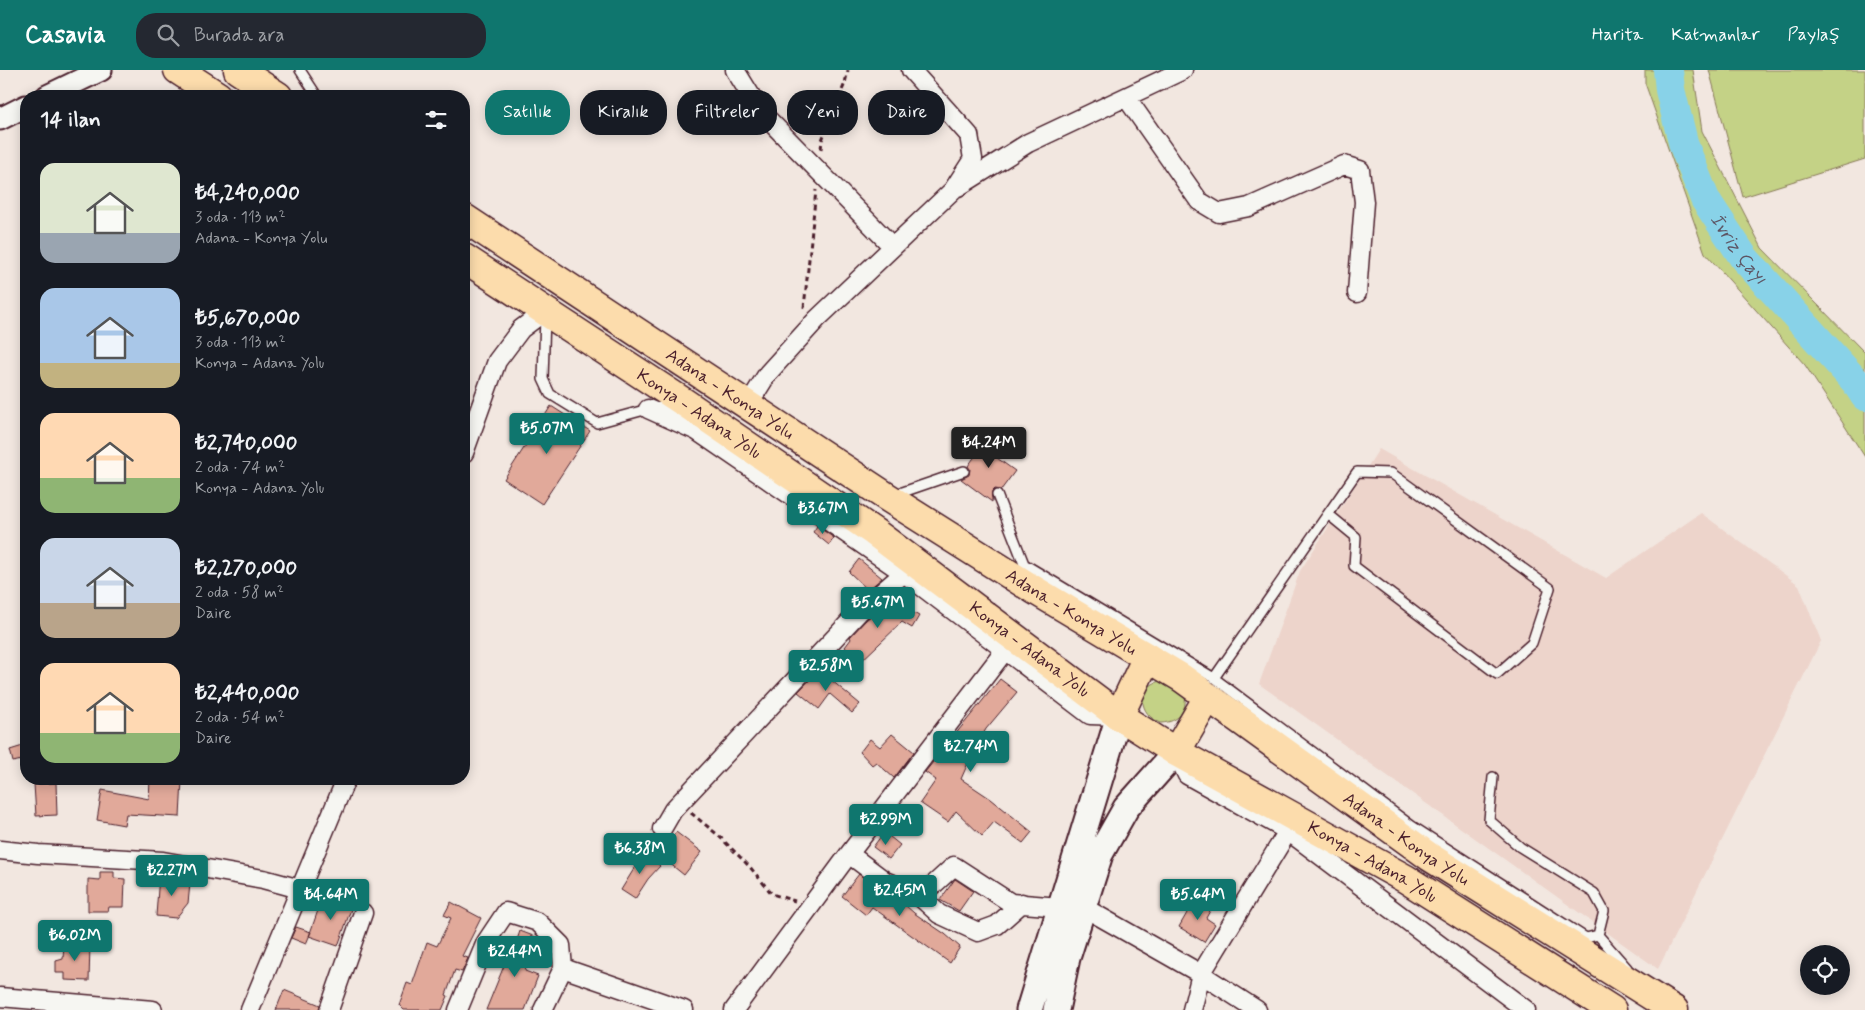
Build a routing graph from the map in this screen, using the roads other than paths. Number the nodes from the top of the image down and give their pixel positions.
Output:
1 (101, 70) edge
2 (178, 70) edge
3 (238, 70) edge
4 (300, 70) edge
5 (735, 70) edge
6 (911, 70) edge
7 (1183, 70) edge
8 (59, 90) edge
9 (209, 90) edge
10 (269, 90) edge
11 (313, 90) edge
12 (1126, 97) junction
13 (20, 109) edge
14 (0, 119) edge
15 (953, 190) junction
16 (470, 222) edge
17 (893, 247) junction
18 (470, 262) edge
19 (1358, 294) dead end
20 (545, 311) junction
21 (685, 403) junction
22 (748, 405) junction
23 (648, 409) junction
24 (470, 436) edge
25 (964, 471) dead end
26 (997, 496) dead end
27 (887, 497) junction
28 (1328, 514) junction
29 (904, 572) junction
30 (1028, 576) junction
31 (1006, 650) junction
32 (1147, 657) junction
33 (1211, 687) junction
34 (1119, 716) junction
35 (1176, 752) junction
36 (1493, 777) dead end
37 (343, 785) edge
38 (662, 829) dead end
39 (1288, 831) junction
40 (0, 850) edge
41 (849, 854) junction
42 (300, 889) junction
43 (917, 894) junction
44 (1022, 903) junction
45 (1071, 907) junction
46 (364, 913) dead end
47 (1598, 935) junction
48 (563, 968) junction
49 (1201, 974) junction
50 (0, 997) edge
51 (1664, 1004) edge
52 (152, 1010) edge
53 (250, 1010) edge
54 (329, 1010) edge
55 (458, 1010) edge
56 (543, 1010) edge
57 (684, 1010) edge
58 (734, 1010) edge
59 (1029, 1010) edge
60 (1056, 1010) edge
61 (1192, 1010) edge
62 (1258, 1010) edge
63 (1526, 1010) edge
64 (1612, 1010) edge

1 - 8 street
2 - 9 highway
3 - 10 highway
4 - 11 lane
5 - 17 street
6 - 15 street
7 - 12 street
12 - 15 street
12 - 19 street
13 - 14 street
15 - 17 street
16 - 22 highway, Adana - Konya Yolu
17 - 22 street
18 - 20 highway, Konya - Adana Yolu
20 - 21 highway, Konya - Adana Yolu
20 - 23 lane
20 - 24 street
21 - 23 lane
21 - 34 highway, Konya - Adana Yolu
22 - 27 highway, Adana - Konya Yolu
23 - 29 street
25 - 27 lane
26 - 30 lane
27 - 30 highway, Adana - Konya Yolu
28 - 28 lane
28 - 33 lane
29 - 31 street
29 - 38 street
30 - 32 highway, Adana - Konya Yolu
30 - 33 lane
31 - 34 street
31 - 41 street
32 - 33 highway, Adana - Konya Yolu
32 - 34 highway
33 - 35 highway
33 - 47 lane
33 - 51 highway, Adana - Konya Yolu
34 - 35 highway, Konya - Adana Yolu
34 - 45 main road
35 - 39 street
35 - 45 main road
35 - 64 highway, Konya - Adana Yolu
36 - 47 lane
37 - 42 street
39 - 49 street
39 - 63 street
40 - 42 street
41 - 43 street
41 - 58 street
42 - 53 street
43 - 44 street
43 - 44 street
44 - 45 street
45 - 49 street
45 - 59 main road
45 - 60 main road
46 - 54 street
47 - 51 lane
48 - 55 street
48 - 56 street
48 - 57 street
49 - 61 street
49 - 62 street
50 - 52 street

